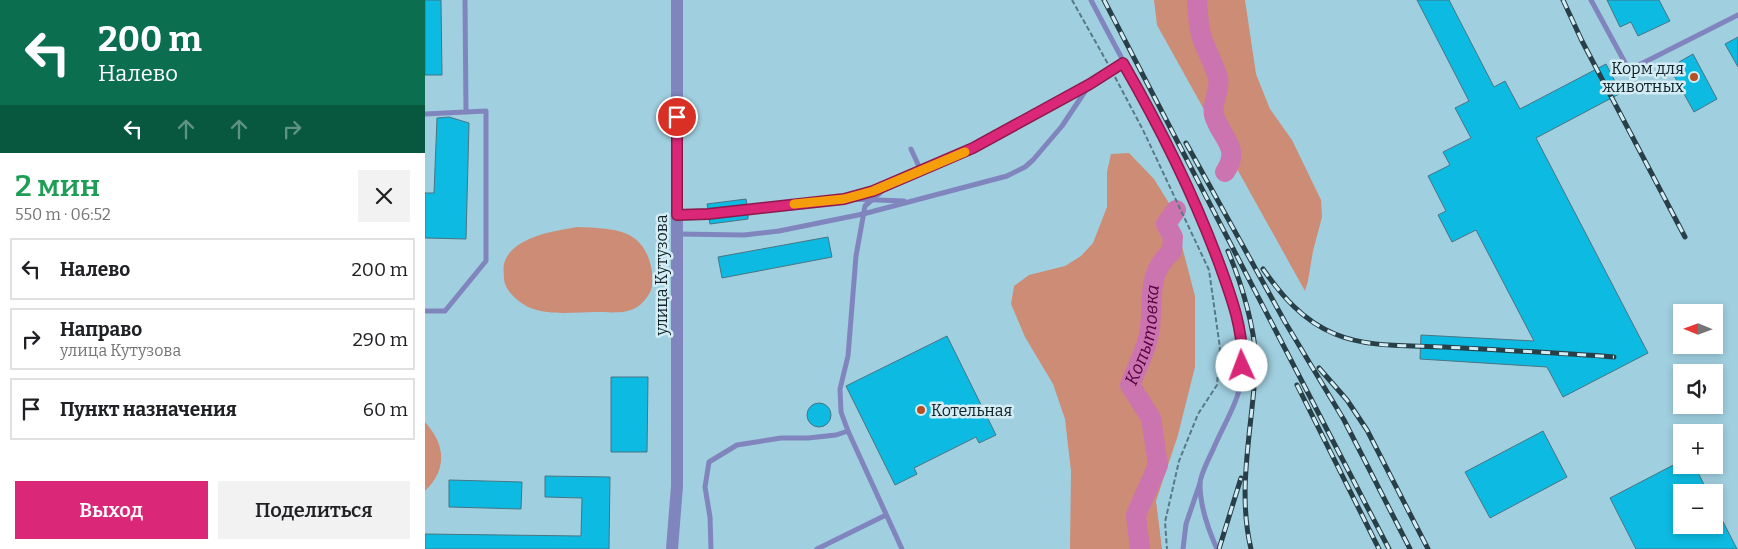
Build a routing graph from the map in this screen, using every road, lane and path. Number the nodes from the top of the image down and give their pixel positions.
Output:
1 (465, 0) edge
2 (677, 0) edge
3 (1072, 0) edge
4 (1091, 0) edge
5 (1591, 0) edge
6 (1738, 15) edge
7 (1123, 63) junction
8 (1112, 70) junction
9 (1090, 84) junction
10 (466, 112) junction
11 (425, 114) edge
12 (911, 149) dead end
13 (921, 171) junction
14 (890, 184) junction
15 (844, 199) junction
16 (871, 200) junction
17 (911, 202) junction
18 (863, 214) junction
19 (677, 215) junction
20 (677, 234) junction
21 (425, 311) edge
22 (848, 431) junction
23 (1200, 482) junction
24 (886, 515) junction
25 (672, 549) edge
26 (711, 549) edge
27 (817, 549) edge
28 (902, 549) edge
29 (1167, 549) edge
30 (1183, 549) edge
31 (1217, 549) edge

1 - 10 lane
2 - 19 street, улица Кутузова
3 - 8 path
4 - 7 lane
5 - 6 lane
7 - 8 lane
7 - 23 lane
8 - 9 lane
8 - 29 path
9 - 13 lane
9 - 17 lane
10 - 11 lane
10 - 21 lane
12 - 13 lane
13 - 14 lane
14 - 15 lane
14 - 16 lane
15 - 16 lane
15 - 19 lane
16 - 17 lane
16 - 18 lane
17 - 18 lane
18 - 20 lane
18 - 22 lane
19 - 20 street, улица Кутузова
20 - 25 street, улица Кутузова
22 - 24 lane
22 - 26 lane
23 - 30 lane
23 - 31 lane
24 - 27 lane
24 - 28 lane

